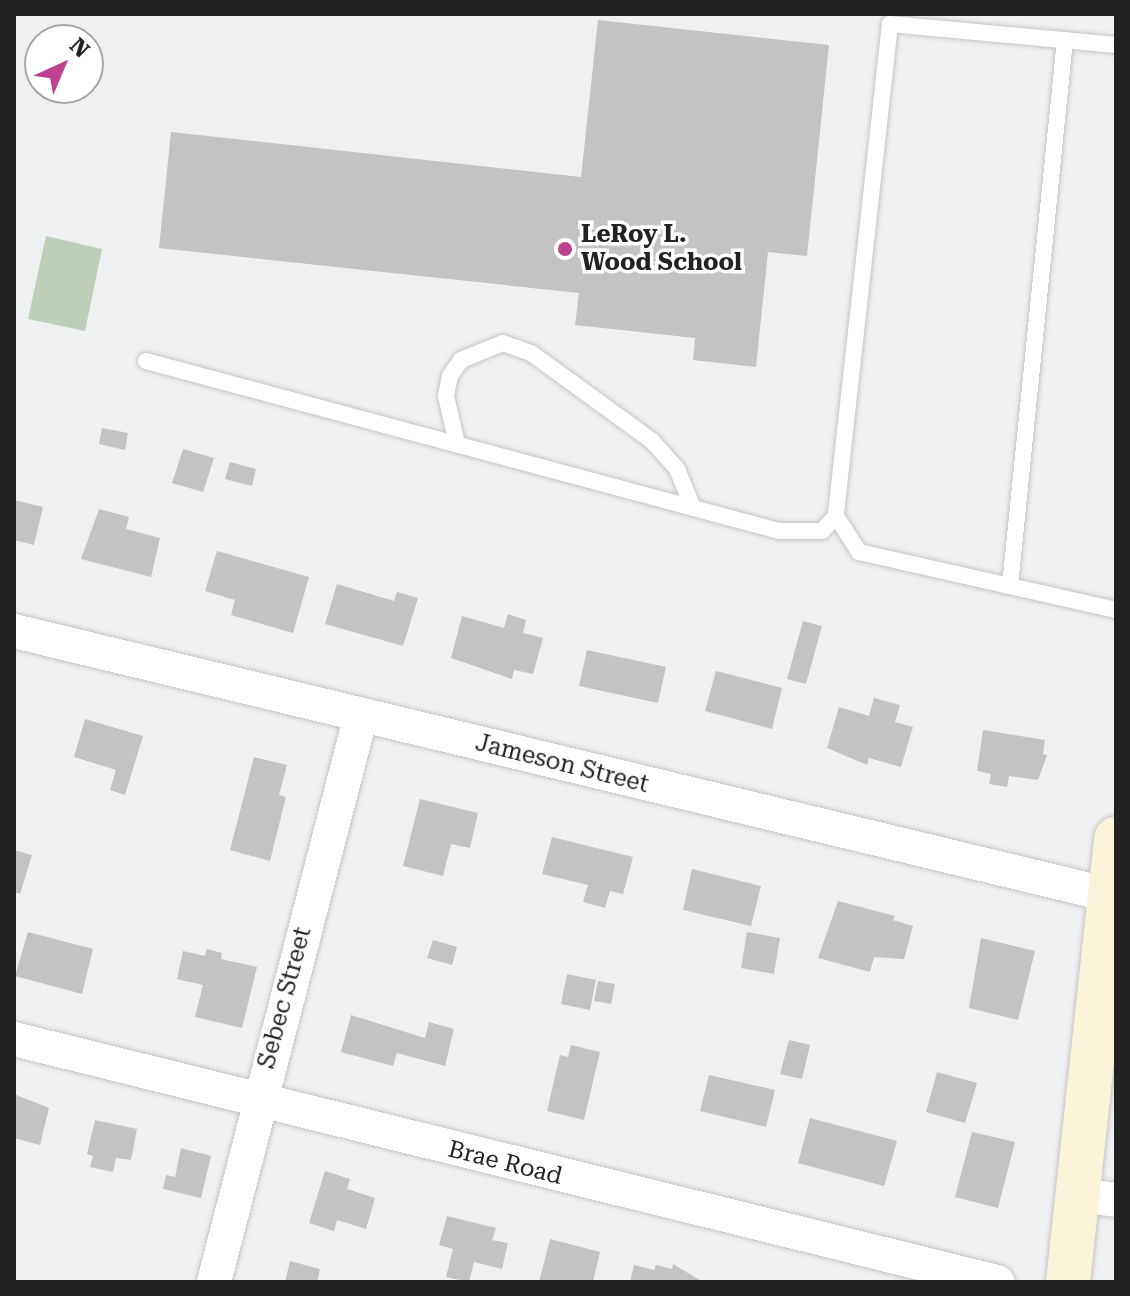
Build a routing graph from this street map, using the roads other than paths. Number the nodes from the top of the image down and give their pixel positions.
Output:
1 (1065, 40) junction
2 (1111, 42) edge
3 (146, 361) dead end
4 (457, 444) junction
5 (693, 508) junction
6 (836, 516) junction
7 (1010, 586) junction
8 (1116, 610) edge
9 (14, 631) edge
10 (361, 715) junction
11 (1116, 839) edge
12 (1110, 895) junction
13 (14, 1039) edge
14 (258, 1101) junction
15 (1097, 1197) edge
16 (214, 1282) edge
17 (997, 1282) edge
18 (1068, 1282) edge

1 - 2 lane
1 - 6 lane
1 - 7 lane
3 - 4 lane
4 - 5 lane
4 - 5 lane
5 - 6 lane
6 - 7 lane
7 - 8 lane
9 - 10 street, Jameson Street
10 - 12 street, Jameson Street
10 - 14 street, Sebec Street
11 - 12 main road
12 - 15 main road
13 - 14 street, Brae Road
14 - 16 street, Sebec Street
14 - 17 street, Brae Road
15 - 18 main road

